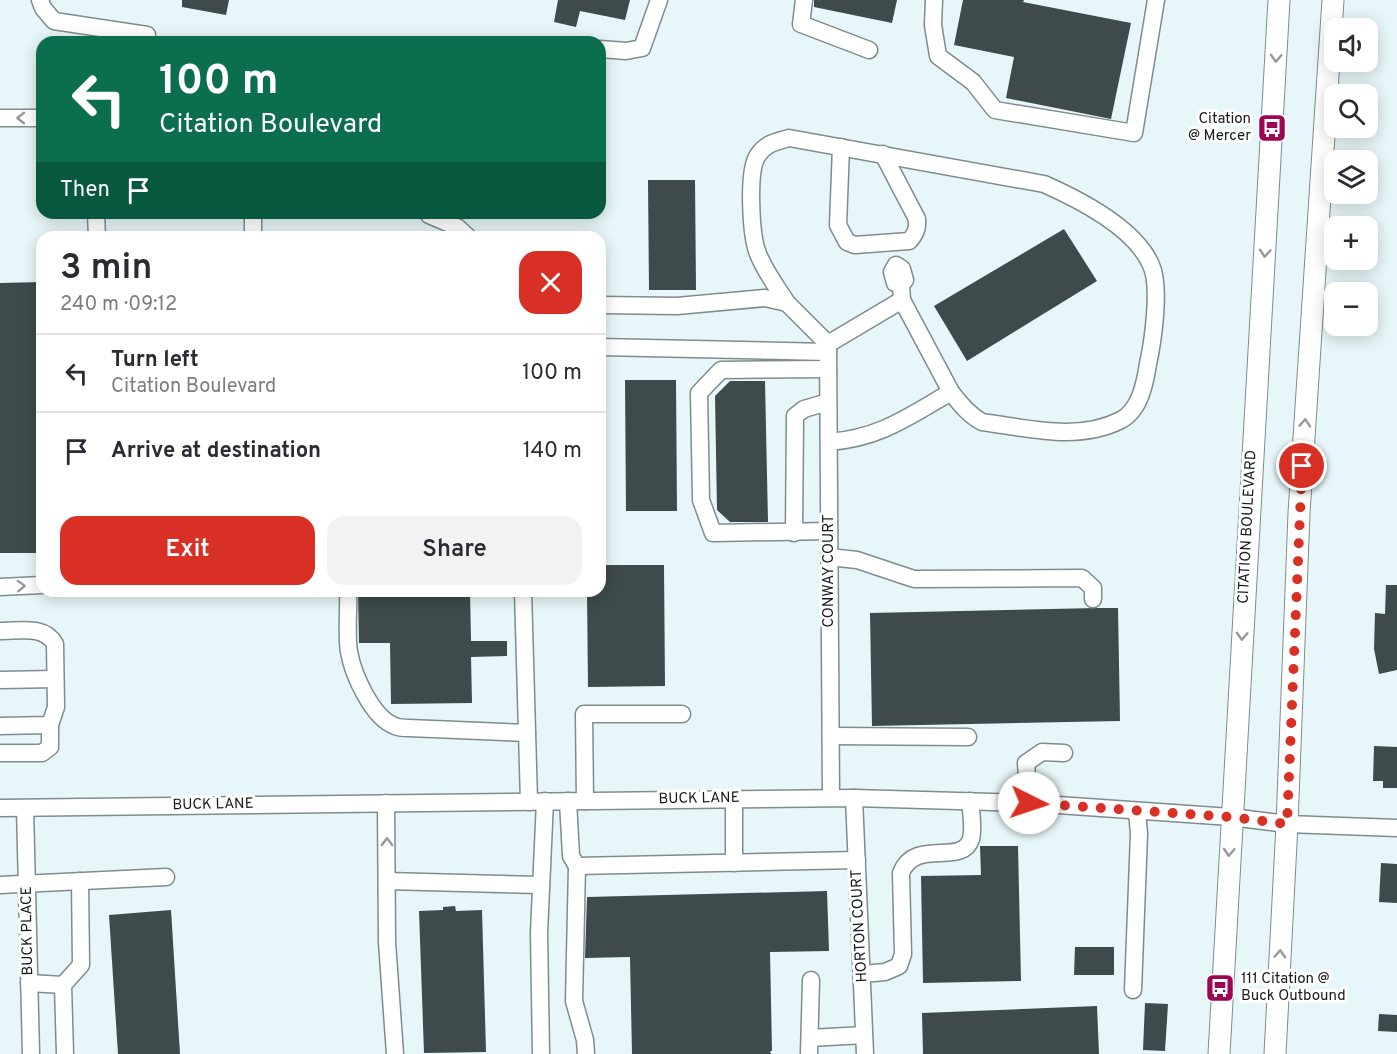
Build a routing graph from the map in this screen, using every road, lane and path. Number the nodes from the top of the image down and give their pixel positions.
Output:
1 (40, 0) edge
2 (658, 0) edge
3 (804, 0) edge
4 (934, 0) edge
5 (1156, 0) edge
6 (1279, 0) edge
7 (1333, 0) edge
8 (147, 35) dead end
9 (606, 49) edge
10 (869, 50) dead end
11 (0, 118) edge
12 (36, 118) edge
13 (841, 147) junction
14 (883, 154) junction
15 (439, 219) edge
16 (462, 231) edge
17 (891, 242) junction
18 (901, 292) junction
19 (787, 303) junction
20 (606, 305) edge
21 (606, 347) edge
22 (828, 355) junction
23 (951, 393) junction
24 (828, 402) junction
25 (829, 442) junction
26 (829, 531) junction
27 (794, 533) junction
28 (829, 557) junction
29 (36, 585) edge
30 (0, 587) edge
31 (348, 597) edge
32 (523, 597) edge
33 (1093, 599) dead end
34 (0, 631) edge
35 (55, 679) junction
36 (0, 680) edge
37 (682, 714) dead end
38 (50, 725) junction
39 (0, 726) edge
40 (527, 733) junction
41 (831, 736) junction
42 (968, 737) dead end
43 (0, 753) edge
44 (1064, 753) dead end
45 (831, 797) junction
46 (854, 798) junction
47 (734, 799) junction
48 (537, 801) junction
49 (577, 801) junction
50 (970, 801) junction
51 (386, 803) junction
52 (1029, 803) junction
53 (0, 808) edge
54 (25, 808) junction
55 (1137, 811) junction
56 (1231, 817) junction
57 (1287, 824) junction
58 (1397, 828) edge
59 (857, 860) junction
60 (734, 863) junction
61 (577, 866) junction
62 (166, 877) dead end
63 (80, 881) junction
64 (387, 881) junction
65 (27, 884) junction
66 (0, 885) edge
67 (541, 885) junction
68 (862, 974) junction
69 (812, 980) dead end
70 (29, 983) junction
71 (63, 985) junction
72 (1133, 990) dead end
73 (864, 1035) junction
74 (809, 1046) edge
75 (31, 1054) edge
76 (66, 1054) edge
77 (394, 1054) edge
78 (542, 1054) edge
79 (586, 1054) edge
80 (865, 1054) edge
81 (1219, 1054) edge
82 (1275, 1054) edge

1 - 8 street
2 - 9 street
3 - 10 street
4 - 5 street
6 -> 56 main road, CITATION BOULEVARD
57 -> 7 main road
12 -> 11 street
13 - 14 street
13 - 17 street
13 - 19 street
14 - 17 street
14 - 23 street
15 - 16 street
17 - 18 street
18 - 22 street
18 - 23 street
19 - 20 street
19 - 22 street
21 - 22 street
22 - 24 street, CONWAY COURT
22 - 27 street
23 - 25 street
24 - 25 street, CONWAY COURT
24 - 27 street
25 - 26 street, CONWAY COURT
26 - 27 street
26 - 28 street, CONWAY COURT
28 - 33 street
28 - 41 street, CONWAY COURT
30 -> 29 street
31 - 40 street
32 - 40 street
34 - 35 street
35 - 36 street
35 - 38 street
37 - 49 street
38 - 39 street
38 - 43 street
40 - 48 street
41 - 42 street
41 - 45 street, CONWAY COURT
44 - 52 street
45 - 46 street, BUCK LANE
45 - 47 street, BUCK LANE
46 - 50 street, BUCK LANE
46 - 59 street, HORTON COURT
47 - 49 street, BUCK LANE
47 - 60 street
48 - 49 street, BUCK LANE
48 - 51 street, BUCK LANE
48 - 67 street
49 - 61 street
50 - 52 street, BUCK LANE
50 - 68 street
51 - 54 street, BUCK LANE
64 -> 51 street
52 - 55 street, BUCK LANE
53 - 54 street, BUCK LANE
54 - 65 street, BUCK PLACE
55 - 56 street, BUCK LANE
55 - 72 street
56 - 57 street, BUCK LANE
56 -> 81 main road, CITATION BOULEVARD
57 - 58 street, BUCK LANE
82 -> 57 main road
59 - 60 street
59 - 68 street, HORTON COURT
60 - 61 street
61 - 79 street
62 - 63 street
63 - 65 street
63 - 71 street
64 - 67 street
64 - 77 street
65 - 66 street
65 - 70 street, BUCK PLACE
67 - 78 street
68 - 73 street, HORTON COURT
69 - 74 street
70 - 71 street
70 - 75 street, BUCK PLACE
71 - 76 street
73 - 74 street
73 - 80 street, HORTON COURT

